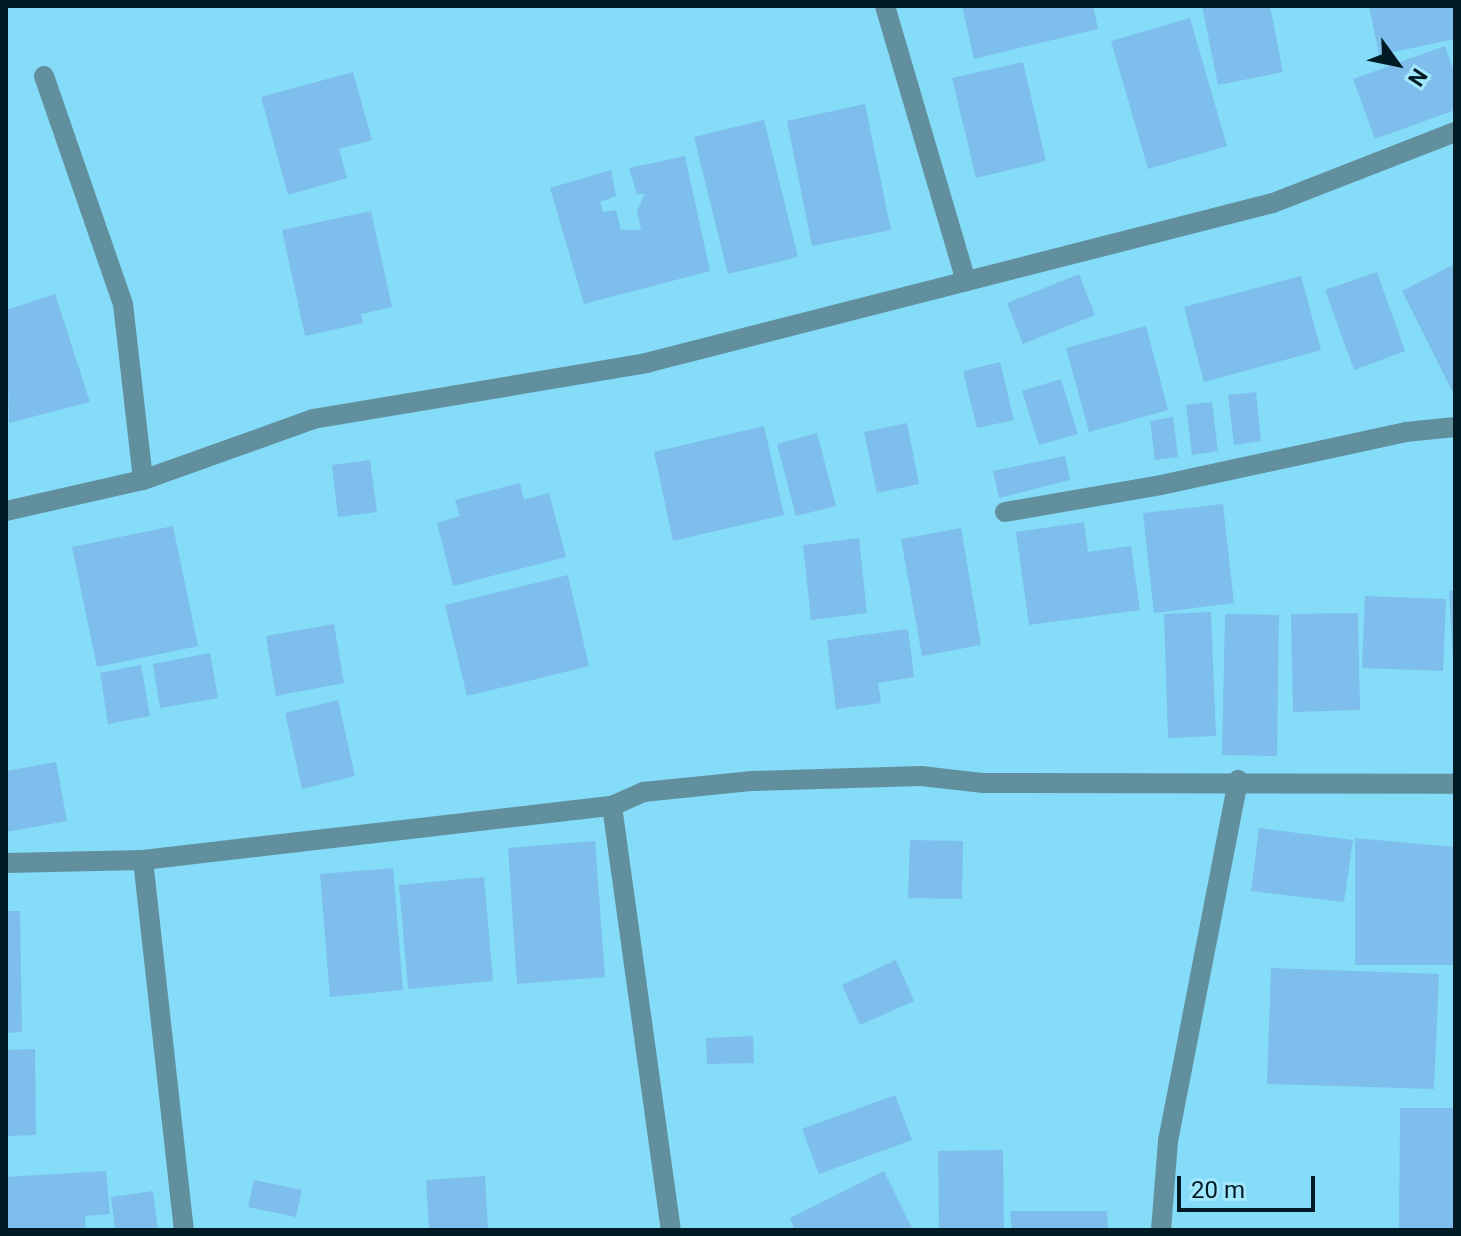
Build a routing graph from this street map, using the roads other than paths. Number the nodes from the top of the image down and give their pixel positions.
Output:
1 (885, 6) edge
2 (44, 76) dead end
3 (1455, 132) edge
4 (966, 281) junction
5 (1455, 427) edge
6 (143, 480) junction
7 (6, 511) edge
8 (1005, 512) dead end
9 (1238, 780) junction
10 (1455, 784) edge
11 (612, 806) junction
12 (143, 860) junction
13 (6, 863) edge
14 (184, 1230) edge
15 (671, 1230) edge
16 (1161, 1230) edge

1 - 4 street
2 - 6 street
3 - 4 street
4 - 6 street
5 - 8 street
6 - 7 street
9 - 10 street
9 - 11 street
9 - 16 street
11 - 12 street
11 - 15 street
12 - 13 street
12 - 14 street

